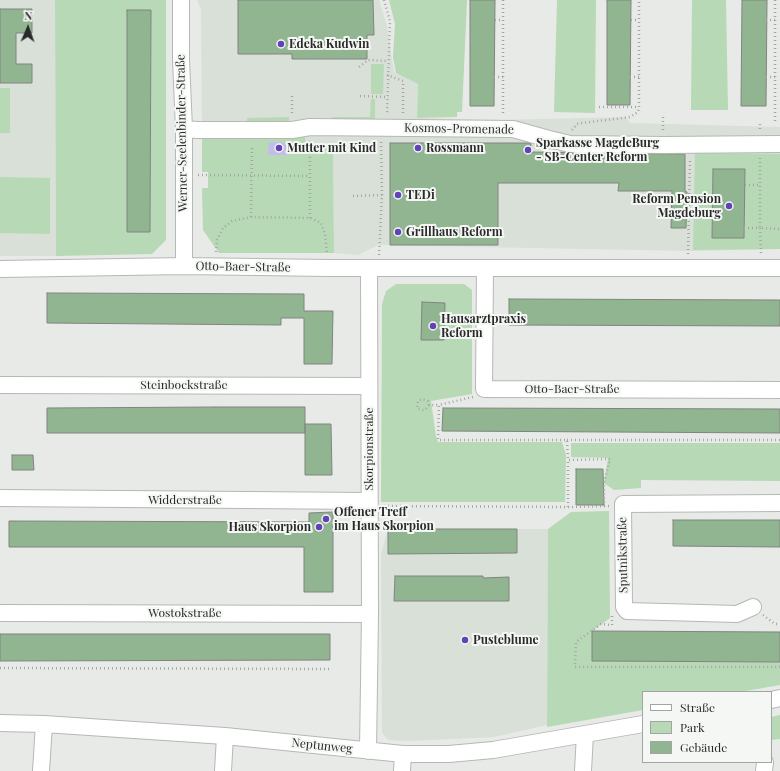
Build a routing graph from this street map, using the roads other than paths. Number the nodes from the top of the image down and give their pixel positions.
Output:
1 (181, 0) edge
2 (184, 129) junction
3 (780, 144) edge
4 (184, 266) junction
5 (374, 268) junction
6 (485, 268) junction
7 (780, 268) edge
8 (0, 269) edge
9 (0, 385) edge
10 (369, 386) junction
11 (780, 390) edge
12 (0, 498) edge
13 (369, 501) junction
14 (780, 503) edge
15 (753, 607) road end
16 (0, 613) edge
17 (370, 614) junction
18 (0, 723) edge
19 (44, 724) junction
20 (642, 724) edge
21 (585, 734) junction
22 (225, 736) junction
23 (368, 751) junction
24 (403, 754) junction
25 (41, 771) edge
26 (223, 771) edge
27 (402, 771) edge
28 (583, 771) edge

1 - 2 street, Werner-Seelenbinder-Straße
2 - 3 street, Kosmos-Promenade
2 - 4 street, Werner-Seelenbinder-Straße
4 - 5 street, Otto-Baer-Straße
4 - 8 street, Otto-Baer-Straße
5 - 6 street, Otto-Baer-Straße
5 - 10 street, Skorpionstraße
6 - 7 street, Otto-Baer-Straße
6 - 11 street, Otto-Baer-Straße
9 - 10 street, Steinbockstraße
10 - 13 street, Skorpionstraße
12 - 13 street, Widderstraße
13 - 17 street, Skorpionstraße
14 - 15 street, Sputnikstraße
16 - 17 street, Wostokstraße
17 - 23 street, Skorpionstraße
18 - 19 street, Neptunweg
19 - 22 street, Neptunweg
19 - 25 street
20 - 21 street, Neptunweg
21 - 24 street, Neptunweg
21 - 28 street
22 - 23 street, Neptunweg
22 - 26 street
23 - 24 street, Neptunweg
24 - 27 street

